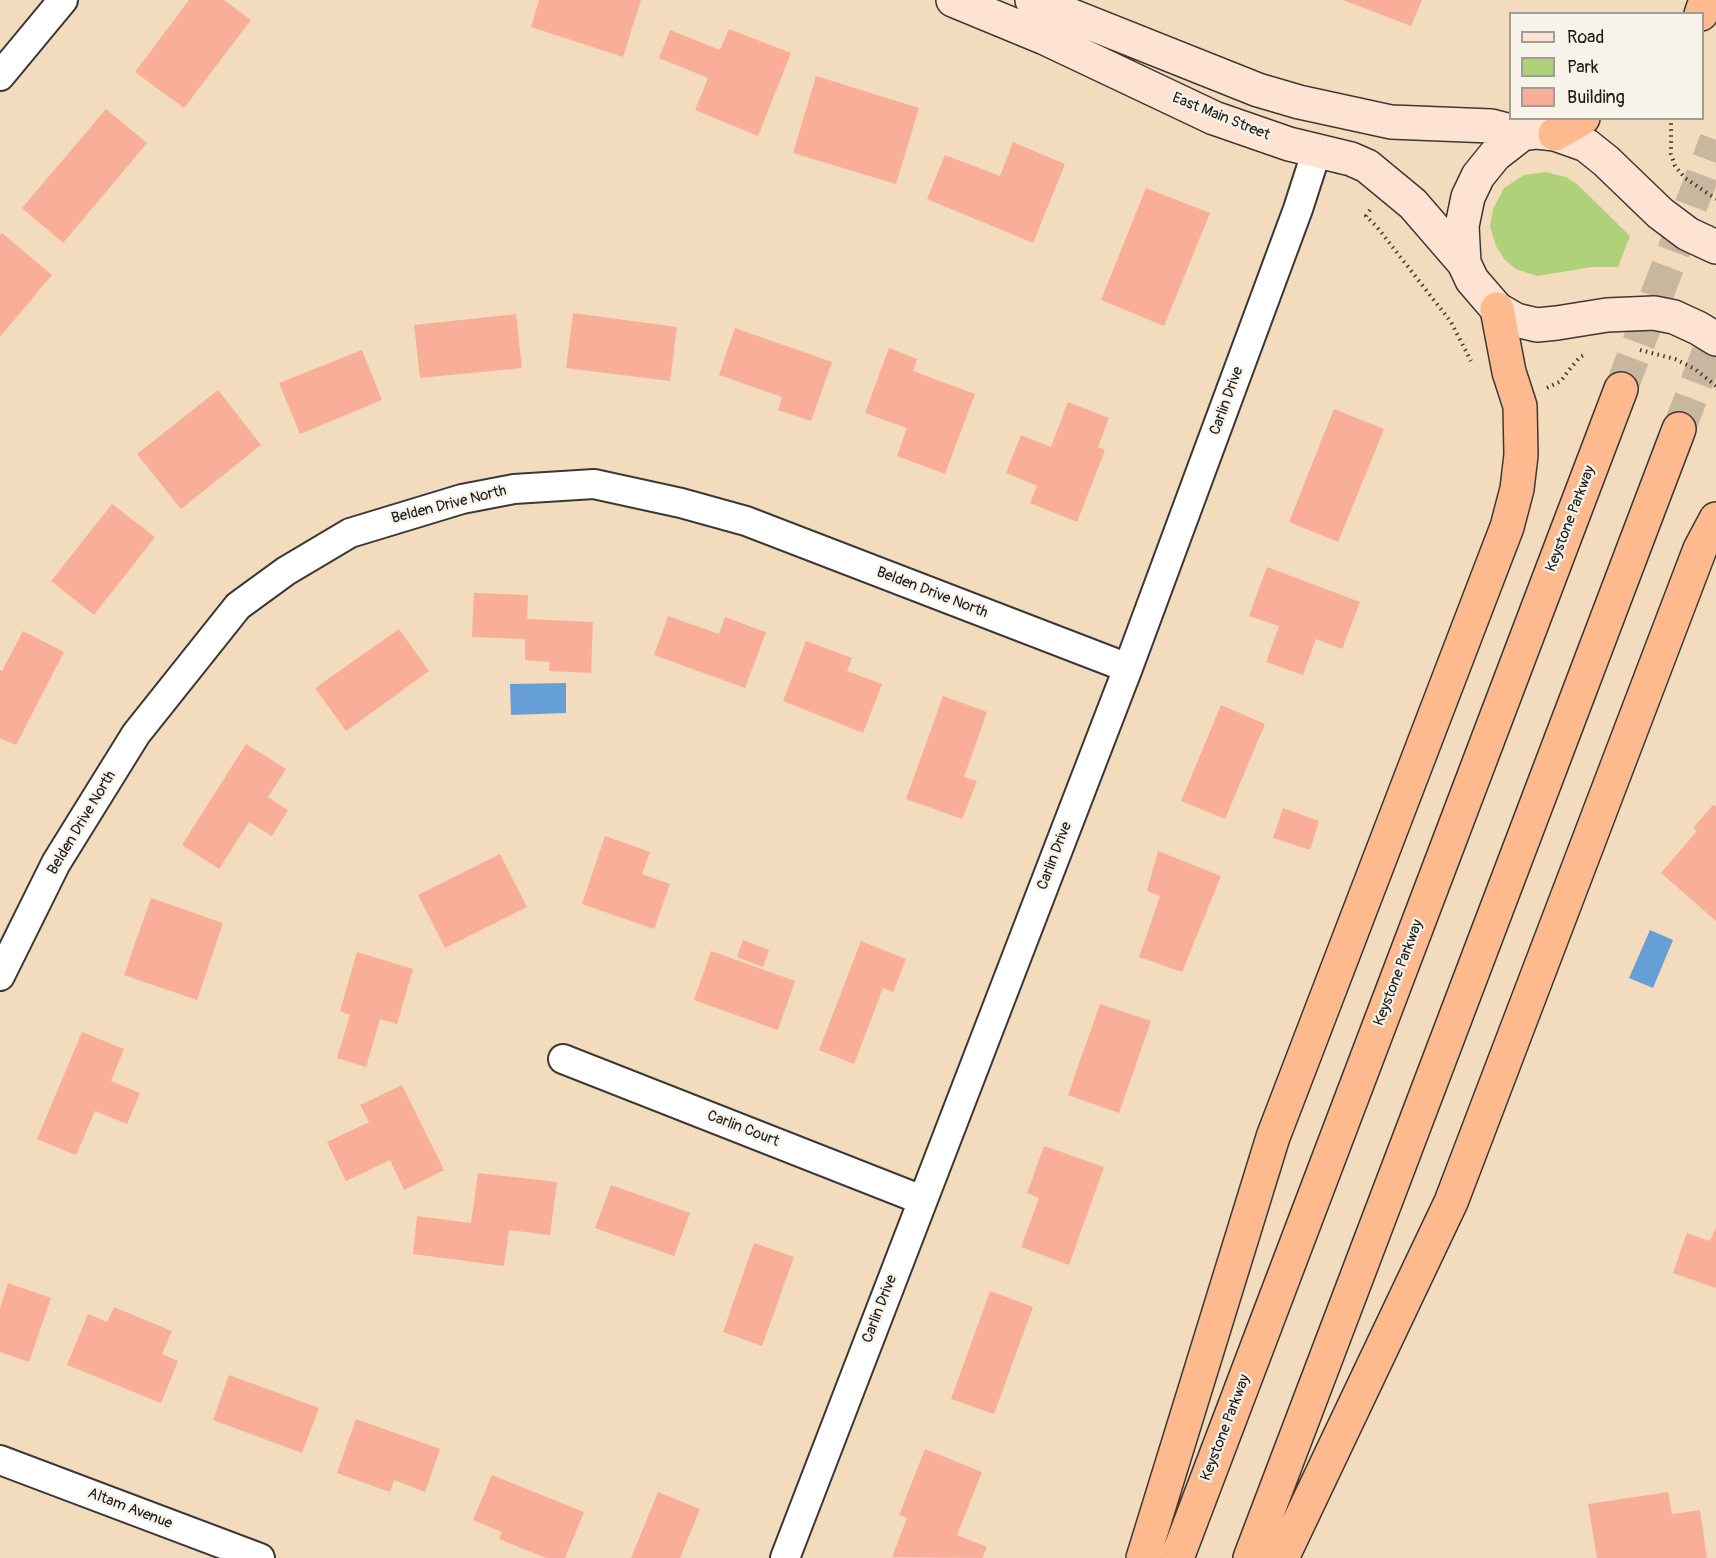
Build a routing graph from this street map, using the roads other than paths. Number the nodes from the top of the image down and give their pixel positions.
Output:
1 (63, 0) edge
2 (953, 0) edge
3 (1032, 0) edge
4 (0, 76) edge
5 (1569, 126) edge
6 (1522, 134) junction
7 (1317, 150) junction
8 (1716, 247) edge
9 (1464, 263) junction
10 (1497, 309) junction
11 (1716, 339) edge
12 (1621, 389) tunnel mouth
13 (1679, 429) tunnel mouth
14 (1716, 519) edge
15 (1128, 668) junction
16 (0, 976) edge
17 (563, 1059) dead end
18 (922, 1200) junction
19 (0, 1460) edge
20 (224, 1552) edge
21 (260, 1558) edge
22 (785, 1558) edge
23 (1143, 1558) edge
24 (1177, 1558) edge
25 (1250, 1558) edge
26 (1282, 1558) edge

1 - 4 street
2 - 7 main road, East Main Street
3 - 6 main road
5 - 6 main road
5 - 8 main road
6 - 9 main road
7 - 9 main road, East Main Street
7 - 15 street, Carlin Drive
9 - 10 main road, East Main Street
10 - 11 main road
10 - 23 highway
12 - 24 highway, Keystone Parkway
13 - 25 highway
14 - 26 highway
15 - 16 street, Belden Drive North
15 - 18 street, Carlin Drive
17 - 18 street, Carlin Court
18 - 22 street, Carlin Drive
19 - 20 street, Altam Avenue
20 - 21 street, Altam Avenue

